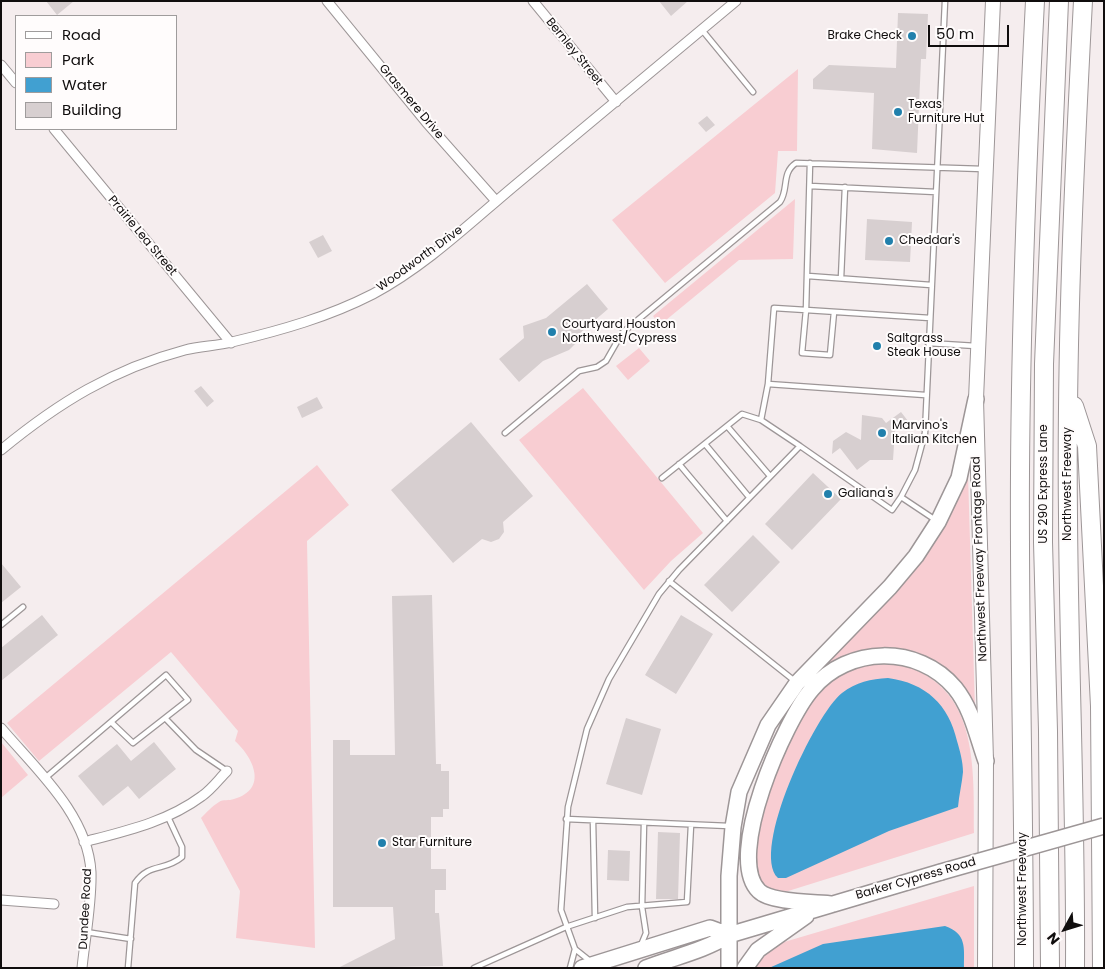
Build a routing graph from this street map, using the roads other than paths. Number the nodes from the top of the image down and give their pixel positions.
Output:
1 (327, 1) edge
2 (533, 1) edge
3 (736, 1) edge
4 (945, 1) edge
5 (994, 1) edge
6 (1035, 1) edge
7 (1059, 1) edge
8 (1083, 1) edge
9 (702, 30) junction
10 (1, 65) edge
11 (15, 82) edge
12 (753, 92) dead end
13 (616, 102) junction
14 (55, 130) edge
15 (810, 163) junction
16 (938, 167) junction
17 (987, 169) junction
18 (810, 186) junction
19 (845, 187) junction
20 (936, 192) junction
21 (496, 202) junction
22 (808, 276) junction
23 (841, 278) junction
24 (931, 285) junction
25 (806, 310) junction
26 (834, 312) junction
27 (930, 318) junction
28 (231, 343) junction
29 (928, 343) junction
30 (980, 346) junction
31 (768, 384) junction
32 (1069, 390) junction
33 (925, 395) junction
34 (976, 399) junction
35 (761, 420) junction
36 (727, 426) junction
37 (505, 433) dead end
38 (705, 444) junction
39 (800, 446) junction
40 (1, 450) edge
41 (679, 464) junction
42 (770, 476) junction
43 (662, 478) dead end
44 (749, 497) junction
45 (901, 497) junction
46 (726, 520) junction
47 (938, 522) junction
48 (669, 581) junction
49 (23, 607) dead end
50 (1, 625) edge
51 (797, 683) junction
52 (165, 718) junction
53 (111, 722) junction
54 (1, 728) edge
55 (986, 761) junction
56 (227, 771) joint
57 (44, 779) junction
58 (168, 817) junction
59 (566, 819) junction
60 (593, 820) junction
61 (644, 823) junction
62 (691, 825) junction
63 (1104, 826) edge
64 (733, 827) junction
65 (84, 842) junction
66 (1, 900) edge
67 (54, 904) dead end
68 (833, 904) junction
69 (642, 907) junction
70 (817, 908) junction
71 (594, 918) junction
72 (566, 927) junction
73 (86, 932) junction
74 (646, 932) junction
75 (729, 935) junction
76 (131, 939) junction
77 (662, 944) junction
78 (574, 949) junction
79 (639, 951) junction
80 (588, 966) edge
81 (82, 968) edge
82 (128, 968) edge
83 (474, 968) edge
84 (570, 968) edge
85 (646, 968) edge
86 (729, 968) edge
87 (745, 968) edge
88 (985, 968) edge
89 (1024, 968) edge
90 (1050, 968) edge
91 (1075, 968) edge
92 (1102, 968) edge

1 - 21 street, Grasmere Drive
2 - 13 street, Bernley Street
3 - 9 street, Woodworth Drive
4 - 16 lane
5 - 17 main road, Northwest Freeway Frontage Road
6 - 89 highway, Northwest Freeway
7 - 90 highway, US 290 Express Lane
8 - 32 highway, Northwest Freeway
9 - 12 lane
9 - 13 street, Woodworth Drive
10 - 11 street
13 - 21 street, Woodworth Drive
14 - 28 street, Prairie Lea Street
15 - 16 lane
15 - 18 lane
15 - 37 lane
16 - 17 lane
16 - 20 lane
17 - 30 main road, Northwest Freeway Frontage Road
18 - 19 lane
18 - 22 lane
19 - 20 lane
19 - 23 lane
20 - 24 lane
21 - 28 street, Woodworth Drive
22 - 23 lane
22 - 25 lane
23 - 24 lane
24 - 27 lane
25 - 26 lane
25 - 26 lane
25 - 31 lane
26 - 27 lane
27 - 29 lane
28 - 40 street, Woodworth Drive
29 - 30 lane
29 - 33 lane
30 - 34 main road, Northwest Freeway Frontage Road
31 - 33 lane
31 - 35 lane
32 - 91 highway, Northwest Freeway
32 - 92 highway
33 - 45 lane
34 - 47 main road
34 - 55 main road, Northwest Freeway Frontage Road
35 - 36 lane
35 - 39 lane
36 - 38 lane
36 - 42 lane
38 - 41 lane
38 - 44 lane
39 - 42 lane
39 - 45 lane
41 - 43 lane
41 - 46 lane
42 - 44 lane
44 - 46 lane
45 - 47 lane
46 - 48 lane
47 - 51 main road
48 - 51 lane
48 - 59 lane
49 - 50 lane
51 - 64 main road
52 - 53 lane
52 - 53 lane
52 - 56 lane
53 - 57 lane
54 - 57 street, Dundee Road
55 - 68 main road
55 - 88 main road, Northwest Freeway Frontage Road
56 - 58 street
57 - 65 street, Dundee Road
58 - 65 street
58 - 76 lane
59 - 60 lane
59 - 72 lane
60 - 61 lane
60 - 71 lane
61 - 62 lane
61 - 69 lane
62 - 64 lane
62 - 69 lane
63 - 68 main road, Barker Cypress Road, bridge
64 - 75 main road
65 - 73 street, Dundee Road
66 - 67 street
68 - 70 main road, Barker Cypress Road
69 - 71 lane
69 - 74 lane
70 - 75 main road, Barker Cypress Road
70 - 87 main road
71 - 72 lane
72 - 78 lane
72 - 83 lane
73 - 76 lane
73 - 81 street, Dundee Road
74 - 77 lane
74 - 79 lane
75 - 77 main road
75 - 85 main road, Barker Cypress Road
75 - 86 main road
76 - 82 lane
77 - 79 main road
78 - 80 lane
78 - 84 lane
79 - 80 main road

